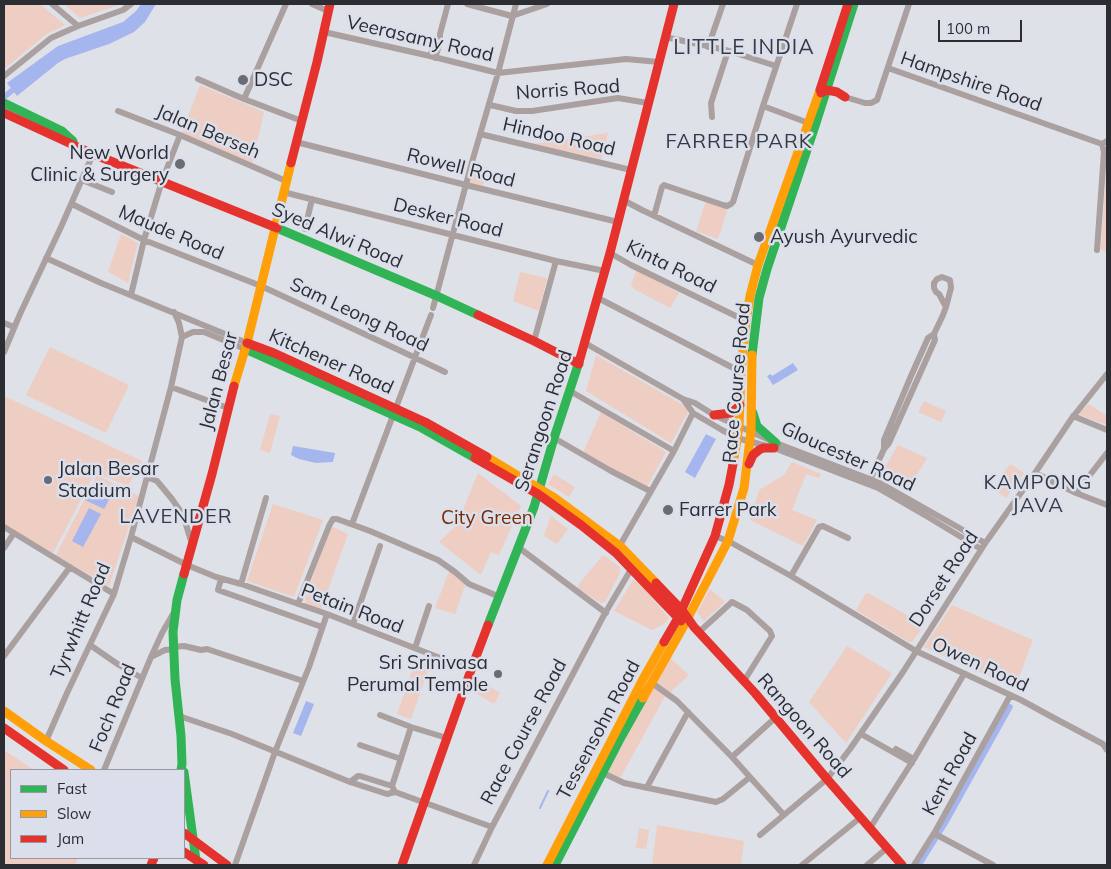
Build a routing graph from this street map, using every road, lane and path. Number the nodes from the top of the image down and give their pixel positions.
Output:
1 (52, 4) edge
2 (131, 4) edge
3 (286, 4) edge
4 (312, 4) edge
5 (448, 4) edge
6 (467, 4) edge
7 (516, 4) edge
8 (546, 4) edge
9 (674, 4) edge
10 (723, 4) edge
11 (797, 4) edge
12 (848, 4) edge
13 (854, 4) edge
14 (908, 5) edge
15 (329, 7) edge
16 (512, 16) junction
17 (78, 26) junction
18 (324, 32) junction
19 (665, 37) junction
20 (708, 47) junction
21 (728, 51) junction
22 (433, 57) junction
23 (659, 62) junction
24 (776, 66) junction
25 (888, 68) junction
26 (832, 73) junction
27 (498, 74) junction
28 (4, 76) edge
29 (198, 79) dead end
30 (826, 90) junction
31 (841, 95) junction
32 (244, 99) junction
33 (819, 101) junction
34 (4, 103) edge
35 (648, 103) junction
36 (490, 105) junction
37 (763, 106) junction
38 (118, 111) dead end
39 (8, 115) edge
40 (712, 117) dead end
41 (302, 121) junction
42 (812, 124) junction
43 (480, 134) junction
44 (180, 135) junction
45 (296, 142) junction
46 (1105, 142) edge
47 (79, 146) junction
48 (93, 154) junction
49 (631, 170) junction
50 (82, 180) junction
51 (162, 181) junction
52 (286, 181) junction
53 (466, 185) junction
54 (112, 192) dead end
55 (283, 192) junction
56 (312, 199) junction
57 (624, 200) junction
58 (72, 204) junction
59 (654, 216) junction
60 (618, 222) junction
61 (275, 227) junction
62 (304, 229) dead end
63 (454, 235) junction
64 (144, 240) junction
65 (1097, 250) dead end
66 (610, 254) junction
67 (46, 258) junction
68 (556, 260) junction
69 (758, 265) junction
70 (605, 271) junction
71 (260, 286) junction
72 (131, 295) junction
73 (437, 296) junction
74 (598, 298) junction
75 (946, 307) dead end
76 (174, 312) junction
77 (746, 321) junction
78 (4, 322) edge
79 (14, 327) junction
80 (182, 337) junction
81 (534, 341) junction
82 (585, 343) junction
83 (246, 346) junction
84 (4, 352) edge
85 (416, 358) junction
86 (580, 364) junction
87 (445, 372) dead end
88 (741, 372) junction
89 (1107, 374) edge
90 (171, 387) junction
91 (570, 391) junction
92 (683, 399) junction
93 (751, 403) junction
94 (740, 405) junction
95 (228, 408) junction
96 (395, 412) junction
97 (693, 413) junction
98 (714, 415) junction
99 (1072, 416) junction
100 (739, 427) junction
101 (1107, 430) edge
102 (750, 431) junction
103 (554, 438) junction
104 (737, 438) junction
105 (749, 442) junction
106 (775, 446) junction
107 (674, 451) junction
108 (1107, 452) edge
109 (746, 468) junction
110 (1035, 473) junction
111 (147, 477) junction
112 (869, 482) junction
113 (539, 491) junction
114 (650, 491) junction
115 (1076, 493) junction
116 (266, 498) dead end
117 (1107, 505) edge
118 (352, 524) junction
119 (4, 527) edge
120 (14, 533) junction
121 (715, 536) junction
122 (131, 537) junction
123 (848, 538) dead end
124 (728, 541) junction
125 (192, 544) junction
126 (380, 546) dead end
127 (983, 546) junction
128 (518, 547) junction
129 (4, 548) edge
130 (618, 549) junction
131 (187, 565) junction
132 (634, 565) junction
133 (70, 567) junction
134 (791, 576) junction
135 (221, 578) junction
136 (241, 584) junction
137 (114, 594) junction
138 (500, 596) junction
139 (298, 604) junction
140 (429, 606) dead end
141 (176, 608) junction
142 (606, 612) junction
143 (327, 614) junction
144 (683, 618) junction
145 (353, 624) junction
146 (322, 628) junction
147 (696, 630) junction
148 (90, 645) junction
149 (174, 648) junction
150 (415, 648) junction
151 (916, 651) junction
152 (4, 656) edge
153 (151, 657) junction
154 (471, 670) junction
155 (964, 674) junction
156 (142, 678) junction
157 (303, 681) junction
158 (744, 681) junction
159 (652, 683) junction
160 (1010, 696) junction
161 (4, 711) edge
162 (688, 712) junction
163 (380, 715) dead end
164 (180, 716) junction
165 (775, 718) junction
166 (411, 727) junction
167 (4, 728) edge
168 (862, 732) junction
169 (447, 738) junction
170 (46, 741) junction
171 (360, 745) dead end
172 (1106, 746) edge
173 (275, 752) junction
174 (732, 757) junction
175 (401, 759) junction
176 (913, 761) junction
177 (63, 769) edge
178 (89, 769) edge
179 (104, 769) edge
180 (183, 769) edge
181 (603, 773) junction
182 (750, 777) junction
183 (827, 779) junction
184 (185, 782) edge
185 (647, 787) junction
186 (393, 789) junction
187 (425, 802) junction
188 (784, 815) junction
189 (861, 817) junction
190 (492, 827) junction
191 (870, 828) junction
192 (185, 834) edge
193 (760, 835) dead end
194 (935, 835) junction
195 (194, 841) junction
196 (887, 848) junction
197 (185, 853) edge
198 (196, 860) junction
199 (204, 865) edge
200 (228, 865) edge
201 (235, 865) edge
202 (402, 865) edge
203 (474, 865) edge
204 (547, 865) edge
205 (555, 865) edge
206 (802, 865) edge
207 (866, 865) edge
208 (902, 865) edge
209 (914, 865) edge
210 (993, 865) edge

1 - 17 street
2 - 17 street
3 - 32 street
4 - 15 street
5 - 22 street
6 - 16 street
7 - 16 street
8 - 16 street
9 - 19 street, Serangoon Road
10 - 20 street
11 - 24 street
12 - 33 street, Race Course Road
13 - 26 street
14 - 25 street
15 - 18 street, Jalan Besar
16 - 27 street
17 - 28 street
18 - 22 street, Veerasamy Road
18 - 41 street, Jalan Besar
19 - 20 street
19 - 23 street, Serangoon Road
20 - 21 street
21 - 24 street
21 - 40 street
22 - 27 street, Veerasamy Road
23 - 27 street, Veerasamy Road
23 - 35 street, Serangoon Road
24 - 37 street
25 - 31 street, Hampshire Road
25 - 46 street, Hampshire Road
26 - 30 street
26 - 31 street
27 - 36 street
29 - 32 street
30 - 31 street
30 - 33 street
31 - 33 street
32 - 41 street
33 - 42 street, Race Course Road
34 - 47 street, Syed Alwi Road
35 - 36 street, Norris Road
35 - 49 street, Serangoon Road
36 - 43 street
37 - 42 street
37 - 59 street
38 - 44 street, Jalan Berseh
39 - 47 street, Syed Alwi Road
41 - 45 street, Jalan Besar
42 - 69 street, Race Course Road
42 - 93 street, Race Course Road
43 - 49 street, Hindoo Road
43 - 53 street
44 - 51 street
44 - 52 street, Jalan Berseh
45 - 52 street, Jalan Besar
45 - 53 street, Rowell Road
46 - 65 street
47 - 48 street, Syed Alwi Road
48 - 50 street
48 - 51 street, Syed Alwi Road
49 - 57 street, Serangoon Road
50 - 54 street
50 - 58 street
51 - 61 street, Syed Alwi Road
51 - 64 street
52 - 55 street, Jalan Besar
53 - 60 street, Rowell Road
53 - 63 street
55 - 56 street, Desker Road
55 - 61 street, Jalan Besar
56 - 62 street
56 - 63 street, Desker Road
57 - 59 street
57 - 60 street, Serangoon Road
58 - 64 street, Maude Road
58 - 67 street
59 - 69 street
60 - 66 street, Serangoon Road
61 - 71 street, Jalan Besar
61 - 73 street, Syed Alwi Road
63 - 68 street, Desker Road
63 - 73 street
64 - 71 street, Maude Road
64 - 72 street
66 - 70 street, Serangoon Road
66 - 77 street, Kinta Road
67 - 72 street, Kitchener Road
67 - 79 street
68 - 70 street, Desker Road
68 - 81 street
69 - 77 street, Race Course Road
70 - 74 street, Serangoon Road
71 - 83 street, Jalan Besar
71 - 85 street, Sam Leong Road
72 - 76 street, Kitchener Road
73 - 81 street, Syed Alwi Road
73 - 85 street
74 - 82 street, Serangoon Road
74 - 88 street
75 - 112 street
76 - 80 street, Tyrwhitt Road
76 - 83 street, Kitchener Road
77 - 88 street, Race Course Road
78 - 79 street
79 - 84 street
80 - 83 street
80 - 90 street, Tyrwhitt Road
81 - 86 street, Syed Alwi Road
82 - 86 street, Serangoon Road
82 - 92 street, Gloucester Road
83 - 95 street, Jalan Besar
83 - 96 street, Kitchener Road
85 - 87 street, Sam Leong Road
85 - 96 street
86 - 91 street, Serangoon Road
88 - 94 street, Race Course Road
89 - 99 street, Dorset Road
90 - 95 street
90 - 111 street, Tyrwhitt Road
91 - 103 street, Serangoon Road
91 - 107 street
92 - 97 street
92 - 98 street, Gloucester Road
93 - 102 street, Race Course Road
93 - 106 street
94 - 98 street
94 - 100 street, Race Course Road
95 - 125 street, Jalan Besar
96 - 113 street, Kitchener Road
96 - 118 street
97 - 104 street, Gloucester Road
97 - 107 street
98 - 100 street, Gloucester Road
99 - 101 street
99 - 110 street, Dorset Road
100 - 102 street, Gloucester Road
100 - 104 street, Race Course Road
102 - 105 street, Race Course Road
102 - 106 street, Gloucester Road
103 - 113 street, Serangoon Road
103 - 114 street
104 - 105 street, Gloucester Road
104 - 121 street, Race Course Road
105 - 106 street, Gloucester Road
105 - 109 street, Race Course Road
106 - 109 street
106 - 112 street, Gloucester Road
107 - 114 street
108 - 115 street
109 - 124 street, Race Course Road
110 - 115 street
110 - 127 street, Dorset Road
111 - 122 street, Tyrwhitt Road
111 - 125 street
112 - 127 street, Gloucester Road
113 - 128 street, Serangoon Road
113 - 130 street
114 - 130 street
115 - 117 street
116 - 136 street
118 - 138 street
118 - 139 street
119 - 120 street
120 - 129 street
120 - 133 street
121 - 124 street, Owen Road
121 - 144 street, Race Course Road
122 - 131 street, Petain Road
122 - 137 street, Tyrwhitt Road
123 - 134 street
124 - 134 street, Owen Road
124 - 144 street, Race Course Road
125 - 131 street, Jalan Besar
126 - 145 street
127 - 151 street, Dorset Road
128 - 138 street, Serangoon Road
128 - 142 street
130 - 132 street
131 - 135 street, Petain Road
131 - 141 street, Jalan Besar
132 - 142 street, Race Course Road
132 - 144 street
133 - 137 street
133 - 152 street
134 - 151 street, Owen Road
135 - 136 street, Petain Road
135 - 146 street, Petain Road
136 - 139 street, Petain Road
137 - 148 street, Tyrwhitt Road
138 - 154 street, Serangoon Road
139 - 143 street, Petain Road
140 - 150 street
141 - 149 street, Jalan Besar
141 - 153 street, Foch Road
142 - 190 street, Race Course Road
143 - 145 street, Petain Road
143 - 146 street
144 - 147 street
144 - 159 street, Tessensohn Road
144 - 204 street, Tessensohn Road
145 - 150 street, Petain Road
146 - 157 street
147 - 158 street, Rangoon Road
147 - 158 street
148 - 156 street
148 - 170 street, Tyrwhitt Road
149 - 153 street, Foch Road
149 - 157 street
149 - 164 street, Jalan Besar
150 - 154 street, Petain Road
151 - 155 street, Owen Road
151 - 168 street, Dorset Road
153 - 156 street, Foch Road
154 - 169 street, Serangoon Road
155 - 160 street, Owen Road
155 - 176 street
156 - 179 street, Foch Road
157 - 173 street
158 - 165 street, Rangoon Road
159 - 162 street
159 - 181 street, Tessensohn Road
160 - 172 street, Owen Road
160 - 194 street, Kent Road
161 - 170 street
162 - 174 street
162 - 185 street
163 - 166 street
164 - 173 street
164 - 180 street, Jalan Besar
165 - 174 street
165 - 183 street, Rangoon Road
166 - 169 street
166 - 175 street
167 - 177 street
168 - 176 street
168 - 183 street, Dorset Road
169 - 187 street, Serangoon Road
170 - 178 street
171 - 175 street
173 - 186 street
173 - 201 street
174 - 182 street
175 - 186 street
176 - 191 street
181 - 185 street
181 - 205 street, Tessensohn Road
182 - 185 street
182 - 188 street
183 - 188 street, Dorset Road
183 - 189 street, Rangoon Road
184 - 195 street, Jalan Besar
186 - 187 street
187 - 190 street
187 - 202 street, Serangoon Road
188 - 193 street, Dorset Road
189 - 191 street, Rangoon Road
189 - 206 street
190 - 203 street, Race Course Road
191 - 196 street, Rangoon Road
192 - 195 street
194 - 209 street, Kent Road
194 - 210 street
195 - 198 street, Jalan Besar
195 - 200 street
196 - 207 street
196 - 208 street, Rangoon Road
197 - 198 street
198 - 199 street

